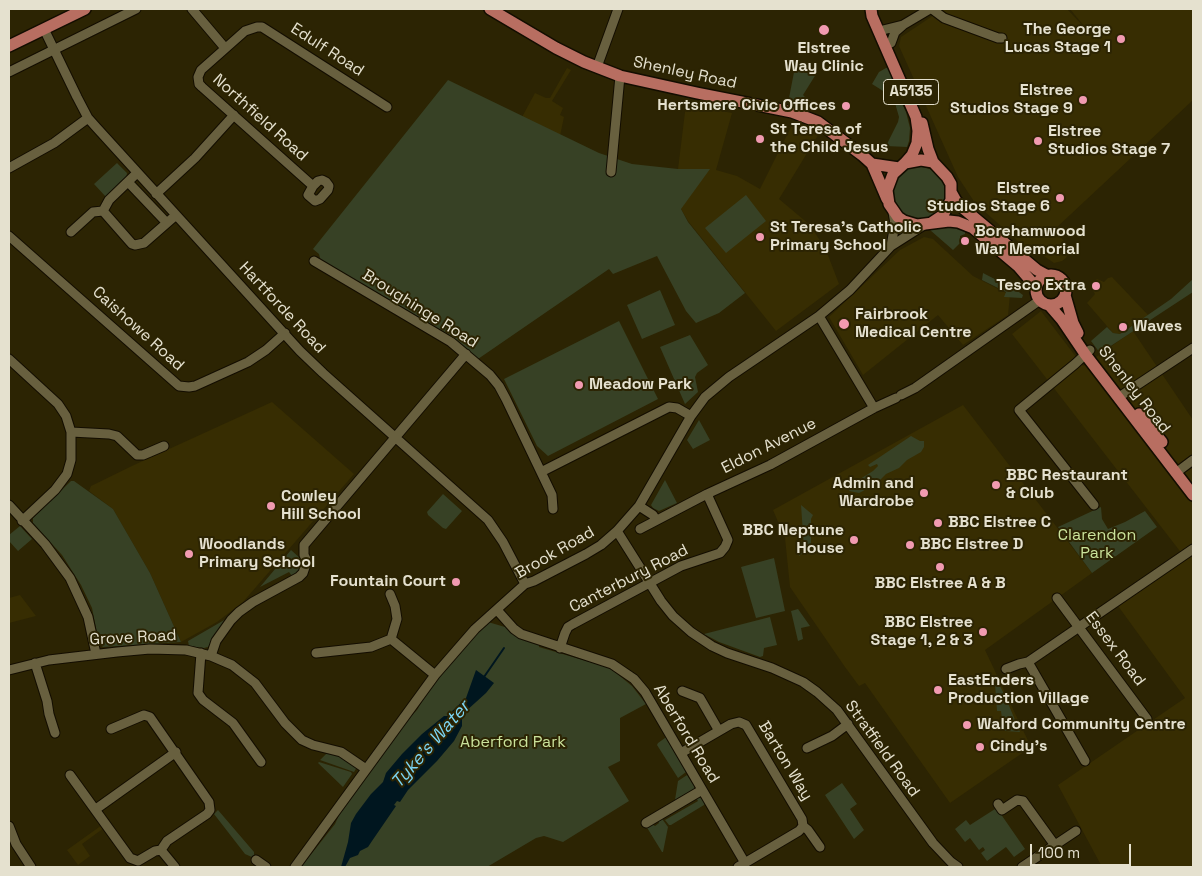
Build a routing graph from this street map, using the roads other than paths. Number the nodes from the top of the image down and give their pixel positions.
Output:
1 (85, 9) edge
2 (136, 9) edge
3 (192, 9) edge
4 (490, 9) edge
5 (618, 9) edge
6 (931, 9) edge
7 (872, 10) edge
8 (903, 25) junction
9 (44, 29) junction
10 (882, 30) junction
11 (1002, 38) dead end
12 (891, 43) junction
13 (9, 46) edge
14 (225, 48) junction
15 (54, 50) junction
16 (597, 68) junction
17 (9, 72) edge
18 (620, 76) junction
19 (387, 107) dead end
20 (234, 115) junction
21 (88, 118) junction
22 (933, 162) junction
23 (872, 164) junction
24 (609, 166) dead end
25 (902, 166) junction
26 (9, 168) edge
27 (137, 173) junction
28 (128, 182) junction
29 (313, 186) dead end
30 (951, 192) junction
31 (156, 194) junction
32 (887, 199) junction
33 (103, 211) junction
34 (893, 212) junction
35 (176, 215) junction
36 (166, 222) junction
37 (928, 224) junction
38 (71, 232) dead end
39 (9, 236) edge
40 (891, 246) junction
41 (314, 260) dead end
42 (1048, 276) junction
43 (1036, 287) junction
44 (1065, 295) junction
45 (1044, 303) junction
46 (819, 316) junction
47 (284, 334) junction
48 (1193, 348) edge
49 (1088, 352) junction
50 (466, 354) junction
51 (9, 359) edge
52 (1122, 395) junction
53 (874, 408) junction
54 (691, 416) junction
55 (71, 432) junction
56 (395, 437) junction
57 (164, 446) dead end
58 (1193, 460) edge
59 (1179, 470) junction
60 (541, 472) junction
61 (1193, 485) edge
62 (707, 494) junction
63 (1193, 495) edge
64 (1094, 505) dead end
65 (9, 506) edge
66 (639, 506) junction
67 (553, 509) dead end
68 (656, 520) junction
69 (22, 521) junction
70 (640, 529) dead end
71 (617, 531) junction
72 (1193, 549) edge
73 (648, 583) junction
74 (525, 584) junction
75 (390, 594) dead end
76 (1057, 598) dead end
77 (497, 610) junction
78 (1080, 627) junction
79 (391, 639) junction
80 (560, 648) junction
81 (201, 653) junction
82 (316, 653) dead end
83 (96, 654) junction
84 (211, 656) junction
85 (1028, 662) junction
86 (35, 663) junction
87 (1006, 669) dead end
88 (9, 670) edge
89 (435, 675) junction
90 (682, 691) dead end
91 (1147, 719) dead end
92 (848, 724) junction
93 (110, 729) dead end
94 (719, 731) junction
95 (55, 732) dead end
96 (807, 748) dead end
97 (176, 752) junction
98 (681, 753) junction
99 (1084, 761) dead end
100 (261, 762) dead end
101 (366, 769) junction
102 (70, 775) dead end
103 (702, 790) junction
104 (998, 804) dead end
105 (96, 809) junction
106 (646, 823) dead end
107 (9, 826) edge
108 (803, 826) junction
109 (1076, 831) dead end
110 (1054, 844) junction
111 (820, 847) dead end
112 (161, 850) junction
113 (256, 860) dead end
114 (741, 865) edge
115 (952, 866) edge
116 (31, 867) edge
117 (175, 867) edge
118 (266, 867) edge
119 (295, 867) edge
120 (1022, 867) edge

1 - 9 main road
2 - 15 street
3 - 14 street
4 - 16 main road, Shenley Road
5 - 16 street
6 - 8 street
6 - 11 street
7 - 10 main road, A5135
8 - 10 street
8 - 12 street
9 - 13 main road
9 - 15 street, Hartforde Road
10 - 12 main road, A5135
10 - 25 main road, A5135
12 - 22 main road, A5135
14 - 19 street, Edulf Road
14 - 20 street, Northfield Road
15 - 17 street
15 - 21 street, Hartforde Road
16 - 18 main road, Shenley Road
18 - 23 main road, Shenley Road
18 - 24 street
20 - 29 street, Northfield Road
20 - 31 street
21 - 26 street
21 - 27 street, Hartforde Road
22 - 25 main road
22 - 30 main road
23 - 25 main road
23 - 32 main road, Shenley Road
25 - 32 main road
27 - 28 street
27 - 31 street, Hartforde Road
28 - 33 street
28 - 36 street
30 - 37 main road
30 - 42 main road
31 - 35 street, Hartforde Road
32 - 34 main road
33 - 36 street
33 - 38 street
34 - 37 main road
34 - 40 street
35 - 36 street
35 - 47 street, Hartforde Road
37 - 40 street, Brook Road
37 - 43 main road
39 - 47 street, Caishowe Road
40 - 46 street, Brook Road
41 - 50 street, Broughinge Road
42 - 43 main road
42 - 44 main road
43 - 45 main road
44 - 45 main road
44 - 49 main road, Shenley Road
45 - 49 main road, Shenley Road
45 - 53 street, Eldon Avenue
46 - 53 street
46 - 54 street, Brook Road
47 - 56 street, Hartforde Road
48 - 52 street
49 - 52 main road, Shenley Road
49 - 64 street
50 - 56 street
50 - 60 street, Broughinge Road
51 - 55 street
52 - 59 main road, Shenley Road
53 - 62 street, Eldon Avenue
54 - 60 street
54 - 66 street, Brook Road
55 - 57 street
55 - 69 street
56 - 74 street, Hartforde Road
56 - 84 street
58 - 59 street
59 - 61 main road, Shenley Road
59 - 63 main road, Shenley Road
60 - 67 street, Broughinge Road
62 - 68 street, Eldon Avenue
62 - 73 street, Canterbury Road
65 - 69 street
66 - 68 street
66 - 71 street, Brook Road
68 - 70 street, Eldon Avenue
69 - 83 street
71 - 73 street, Stratfield Road
71 - 74 street, Brook Road
72 - 78 street
73 - 80 street, Canterbury Road
73 - 92 street, Stratfield Road
74 - 77 street, Brook Road
75 - 79 street
76 - 78 street, Essex Road
77 - 80 street, Aberford Road
77 - 89 street, Brook Road
78 - 85 street
78 - 91 street, Essex Road
79 - 82 street
79 - 89 street
80 - 98 street, Aberford Road
81 - 83 street, Grove Road
81 - 84 street, Grove Road
81 - 100 street
83 - 86 street, Grove Road
84 - 101 street, Grove Road
85 - 87 street
85 - 99 street
86 - 88 street, Grove Road
86 - 95 street
89 - 101 street, Brook Road
90 - 94 street
92 - 96 street
92 - 115 street, Stratfield Road
93 - 97 street
94 - 98 street, Barton Way
94 - 108 street, Barton Way
97 - 105 street
97 - 112 street
98 - 103 street, Aberford Road
101 - 119 street, Brook Road
102 - 105 street
103 - 106 street
103 - 114 street, Aberford Road
104 - 110 street
105 - 112 street
107 - 116 street
108 - 111 street, Barton Way
108 - 114 street, Barton Way
109 - 110 street
110 - 120 street
112 - 117 street
113 - 118 street

